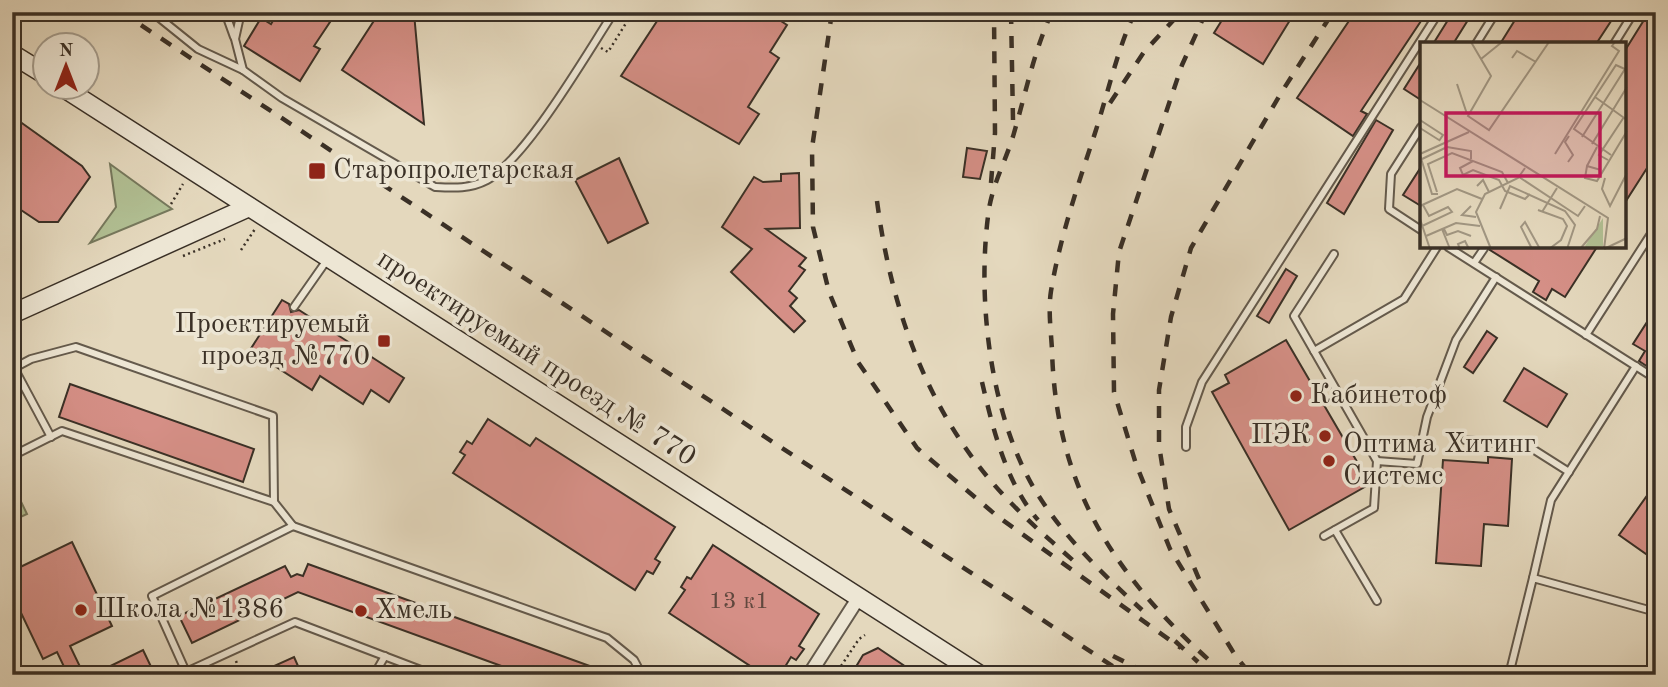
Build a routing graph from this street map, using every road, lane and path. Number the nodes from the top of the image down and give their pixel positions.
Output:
1 (152, 12) edge
2 (225, 12) edge
3 (241, 12) edge
4 (614, 12) edge
5 (632, 12) edge
6 (1439, 12) edge
7 (1496, 12) edge
8 (1634, 12) edge
9 (235, 39) junction
10 (1477, 42) edge
11 (1615, 42) edge
12 (608, 52) dead end
13 (12, 54) edge
14 (32, 66) edge
15 (243, 70) junction
16 (86, 102) edge
17 (1420, 129) edge
18 (249, 207) junction
19 (1656, 226) edge
20 (1420, 229) edge
21 (1436, 248) edge
22 (1450, 248) edge
23 (1484, 248) edge
24 (1334, 254) dead end
25 (329, 258) junction
26 (1474, 264) junction
27 (1496, 277) junction
28 (294, 307) dead end
29 (12, 314) edge
30 (1586, 335) junction
31 (1314, 351) junction
32 (13, 366) edge
33 (1636, 366) junction
34 (1656, 379) edge
35 (51, 437) junction
36 (1465, 440) dead end
37 (1186, 447) dead end
38 (12, 456) edge
39 (1377, 461) junction
40 (1569, 472) junction
41 (274, 502) junction
42 (293, 526) junction
43 (1335, 530) junction
44 (1324, 536) dead end
45 (1532, 578) junction
46 (859, 597) junction
47 (1377, 601) dead end
48 (1656, 612) edge
49 (865, 635) dead end
50 (232, 651) junction
51 (385, 656) junction
52 (1656, 661) edge
53 (241, 675) edge
54 (374, 675) edge
55 (434, 675) edge
56 (642, 675) edge
57 (809, 675) edge
58 (835, 675) edge
59 (979, 675) edge
60 (1509, 675) edge
61 (1647, 675) edge

1 - 15 lane
2 - 9 lane
3 - 9 lane
4 - 15 lane
5 - 12 path
6 - 37 lane
7 - 10 lane
8 - 11 lane
9 - 15 lane
13 - 14 street
16 - 18 street, проектируемый проезд № 770
17 - 20 lane
18 - 25 street, проектируемый проезд № 770
18 - 29 street
19 - 30 lane
21 - 31 lane
22 - 26 lane
23 - 26 lane
24 - 31 lane
25 - 28 lane
25 - 46 street, проектируемый проезд № 770
26 - 27 lane
27 - 30 lane
27 - 39 lane
30 - 33 lane
31 - 39 lane
32 - 35 lane
32 - 41 lane
33 - 34 lane
33 - 40 lane
35 - 38 lane
35 - 41 lane
36 - 40 lane
39 - 43 lane
40 - 45 lane
41 - 42 lane
42 - 50 lane
42 - 56 lane
43 - 44 lane
43 - 47 lane
45 - 48 lane
45 - 60 lane
46 - 57 street
46 - 59 street, проектируемый проезд № 770
49 - 58 path
50 - 51 lane
50 - 53 path
51 - 54 lane
51 - 55 lane
52 - 61 lane

